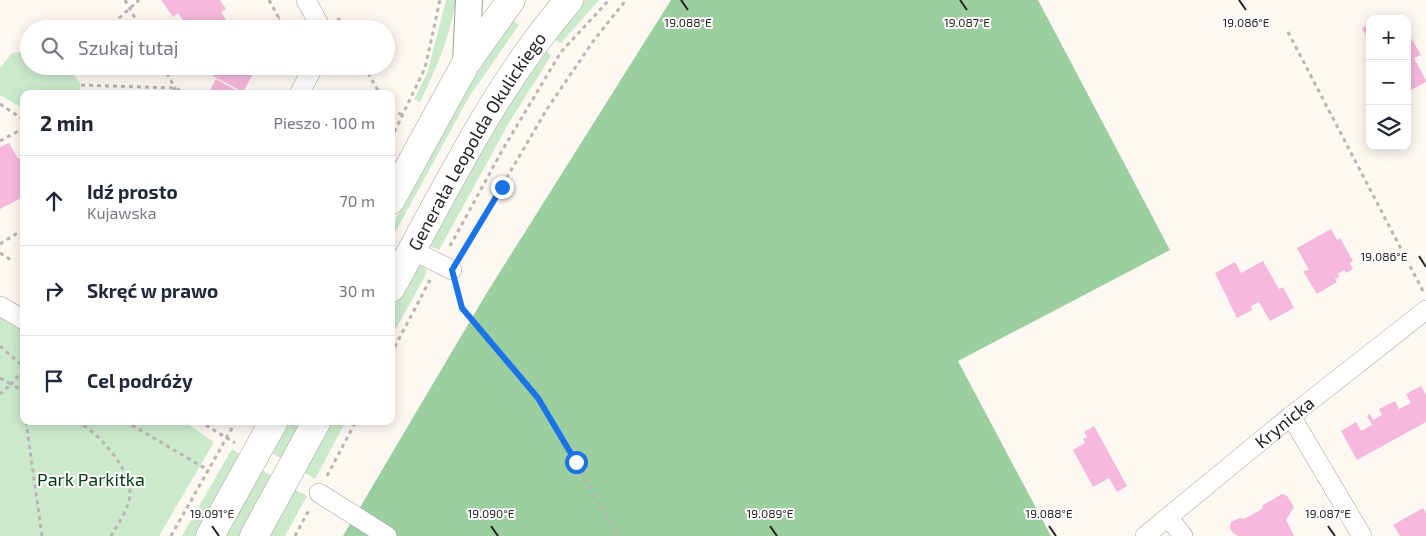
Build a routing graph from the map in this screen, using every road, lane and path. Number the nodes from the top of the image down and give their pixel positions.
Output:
1 (125, 0) edge
2 (139, 0) edge
3 (269, 0) edge
4 (306, 0) edge
5 (440, 0) edge
6 (469, 0) edge
7 (511, 0) edge
8 (569, 0) edge
9 (609, 0) edge
10 (626, 0) edge
11 (129, 8) junction
12 (280, 19) edge
13 (116, 20) edge
14 (136, 20) edge
15 (316, 20) edge
16 (1288, 32) dead end
17 (466, 63) junction
18 (168, 75) edge
19 (309, 75) edge
20 (369, 75) edge
21 (81, 85) dead end
22 (175, 88) junction
23 (179, 90) edge
24 (301, 90) edge
25 (378, 90) edge
26 (0, 104) edge
27 (395, 112) edge
28 (403, 116) junction
29 (20, 117) edge
30 (20, 130) edge
31 (395, 131) edge
32 (0, 141) edge
33 (395, 193) edge
34 (20, 231) edge
35 (0, 244) edge
36 (412, 250) junction
37 (0, 253) edge
38 (11, 260) dead end
39 (449, 261) junction
40 (433, 274) dead end
41 (395, 281) edge
42 (1426, 295) edge
43 (0, 306) edge
44 (1426, 310) edge
45 (20, 318) edge
46 (0, 346) edge
47 (395, 346) edge
48 (20, 365) edge
49 (20, 374) edge
50 (0, 378) edge
51 (11, 384) junction
52 (20, 390) edge
53 (0, 394) edge
54 (1291, 416) junction
55 (27, 425) edge
56 (83, 425) edge
57 (132, 425) edge
58 (206, 425) edge
59 (234, 425) edge
60 (272, 425) edge
61 (315, 425) edge
62 (227, 438) junction
63 (241, 446) dead end
64 (208, 470) junction
65 (319, 493) dead end
66 (1169, 518) junction
67 (42, 536) edge
68 (111, 536) edge
69 (170, 536) edge
70 (210, 536) edge
71 (254, 536) edge
72 (387, 536) edge
73 (618, 536) edge
74 (1145, 536) edge
75 (1183, 536) edge
76 (1362, 536) edge

1 - 11 path
2 - 11 path
3 - 12 path
4 - 15 street
5 - 28 path
6 - 17 main road
7 - 17 main road
8 - 36 main road, Generała Leopolda Okulickiego
9 - 39 path
10 - 39 path
11 - 13 path
11 - 14 path
16 - 42 path
17 - 33 main road
18 - 22 path
19 - 24 street
20 - 25 path
21 - 22 path
22 - 23 path
26 - 29 path
27 - 28 path
28 - 31 path
30 - 32 path
34 - 35 path
36 - 39 street
36 - 41 main road, Generała Leopolda Okulickiego
37 - 38 path
39 - 73 path
40 - 47 path
43 - 45 street
44 - 54 street, Krynicka
46 - 48 path
49 - 51 path
50 - 51 path
51 - 52 path
51 - 53 path
54 - 66 street, Krynicka
54 - 76 street
55 - 67 path
56 - 68 path
57 - 64 path
58 - 62 path
59 - 62 path
60 - 70 main road
61 - 71 main road
62 - 63 path
62 - 64 path
64 - 69 path
65 - 72 street
66 - 74 street, Krynicka
66 - 75 street

